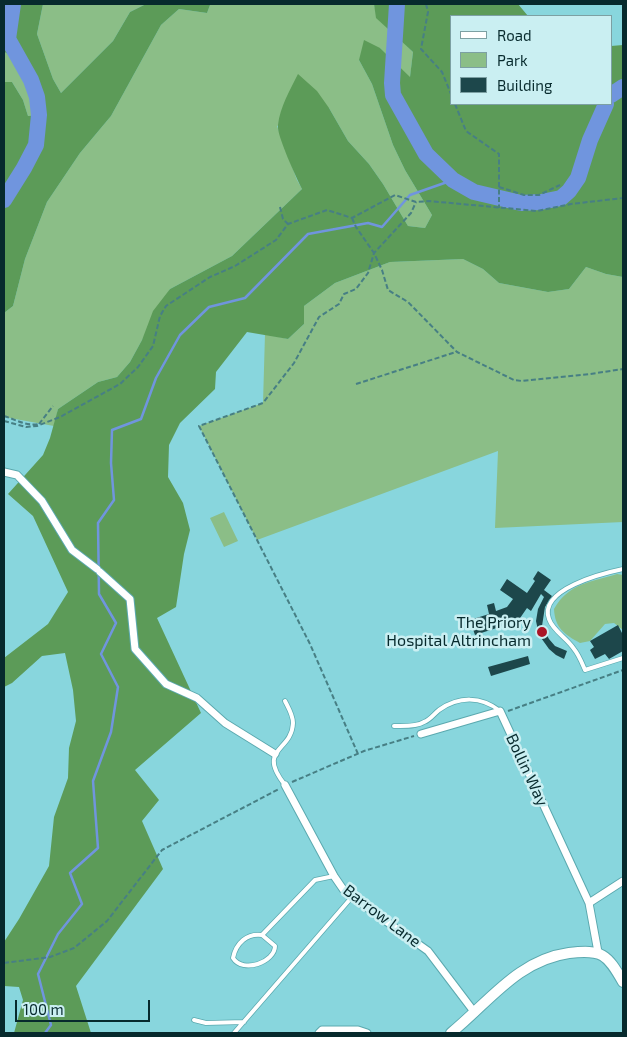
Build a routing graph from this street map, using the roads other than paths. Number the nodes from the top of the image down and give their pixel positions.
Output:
1 (4, 472) edge
2 (623, 569) edge
3 (623, 658) edge
4 (286, 701) dead end
5 (500, 712) junction
6 (394, 726) dead end
7 (421, 734) road end
8 (275, 754) junction
9 (286, 786) joint
10 (334, 876) junction
11 (623, 881) edge
12 (352, 898) junction
13 (589, 903) junction
14 (262, 935) junction
15 (598, 952) junction
16 (623, 982) edge
17 (475, 1013) junction
18 (194, 1020) dead end
19 (244, 1022) junction
20 (234, 1033) edge
21 (319, 1033) edge
22 (367, 1033) edge
23 (451, 1033) edge

1 - 8 street
2 - 3 lane
4 - 8 lane
5 - 6 lane
5 - 7 street
5 - 13 street, Bollin Way
8 - 9 lane
9 - 10 street, Barrow Lane
10 - 12 street, Barrow Lane
10 - 14 lane
11 - 13 street
12 - 17 street, Barrow Lane
12 - 19 lane
13 - 15 street, Bollin Way
14 - 14 lane
15 - 16 street
15 - 17 street
17 - 23 street
18 - 19 lane
19 - 20 lane
21 - 22 street

